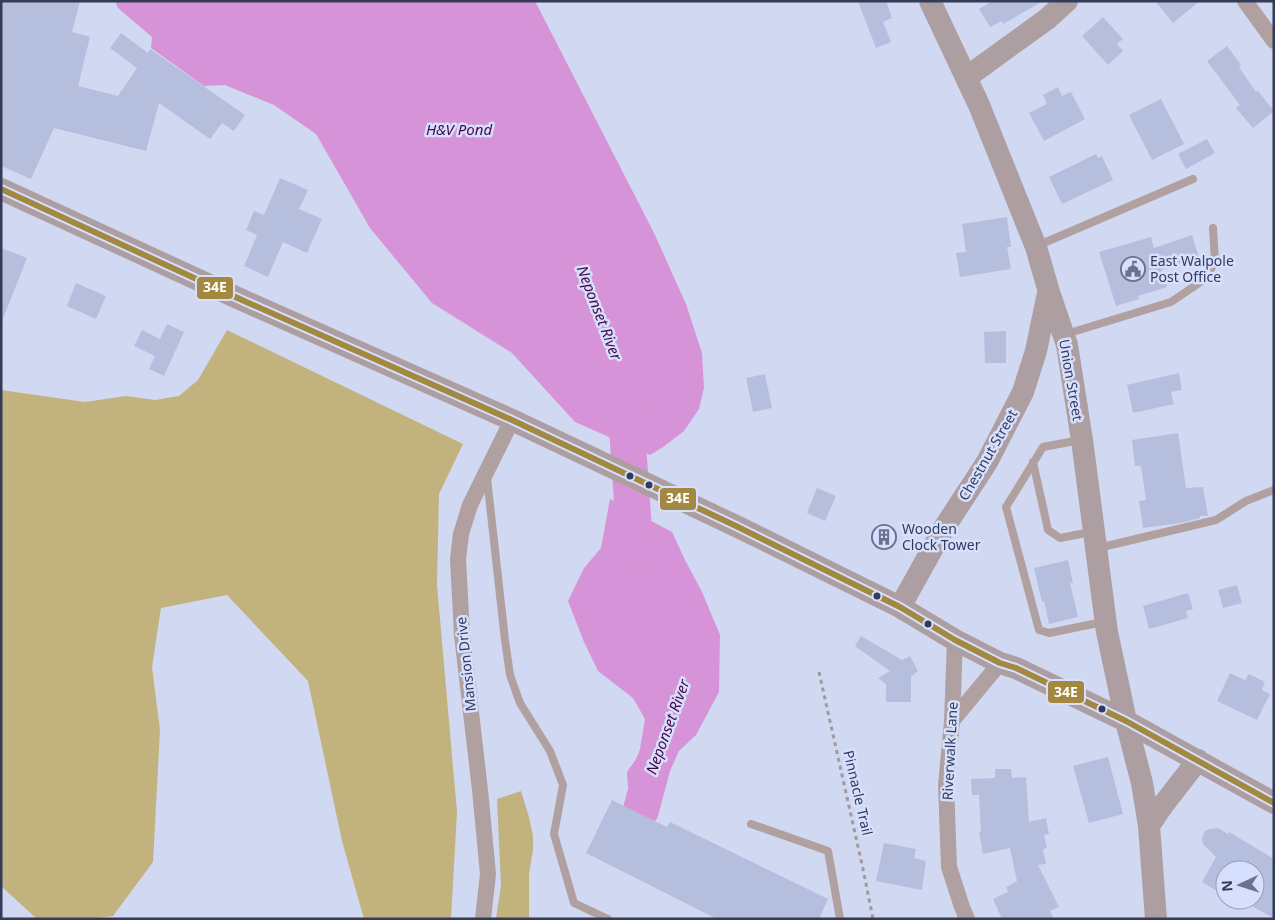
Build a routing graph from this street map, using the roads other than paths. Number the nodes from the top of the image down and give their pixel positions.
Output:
1 (930, 1) edge
2 (1067, 1) edge
3 (1245, 1) edge
4 (1274, 41) edge
5 (966, 77) junction
6 (1193, 178) dead end
7 (1, 188) edge
8 (1213, 228) dead end
9 (1036, 247) junction
10 (1049, 292) junction
11 (1064, 334) junction
12 (512, 420) junction
13 (1082, 440) junction
14 (1033, 462) junction
15 (486, 470) junction
16 (1274, 490) edge
17 (1094, 540) junction
18 (900, 607) junction
19 (1105, 621) junction
20 (955, 640) junction
21 (1000, 663) junction
22 (952, 721) junction
23 (1126, 721) junction
24 (1198, 760) junction
25 (1274, 803) edge
26 (751, 824) dead end
27 (1149, 826) junction
28 (483, 919) edge
29 (608, 919) edge
30 (840, 919) edge
31 (967, 919) edge
32 (1156, 919) edge

1 - 5 main road, Union Street
2 - 5 main road
3 - 4 street
5 - 9 main road, Union Street
6 - 9 lane
7 - 12 main road
8 - 11 lane
9 - 10 main road, Union Street
10 - 11 main road, Union Street
10 - 18 main road, Chestnut Street
11 - 13 main road, Union Street
12 - 15 street, Mansion Drive
12 - 18 main road
13 - 14 lane
13 - 17 main road, Union Street
14 - 17 lane
14 - 19 lane
15 - 28 street, Mansion Drive
15 - 29 lane
16 - 17 lane
17 - 19 main road, Union Street
18 - 20 main road
19 - 23 main road, Union Street
20 - 21 main road
20 - 22 street, Riverwalk Lane
21 - 22 street
21 - 23 main road
22 - 31 street, Riverwalk Lane
23 - 24 main road
23 - 27 main road, Union Street
24 - 25 main road
24 - 27 main road
26 - 30 lane
27 - 32 main road, Union Street

